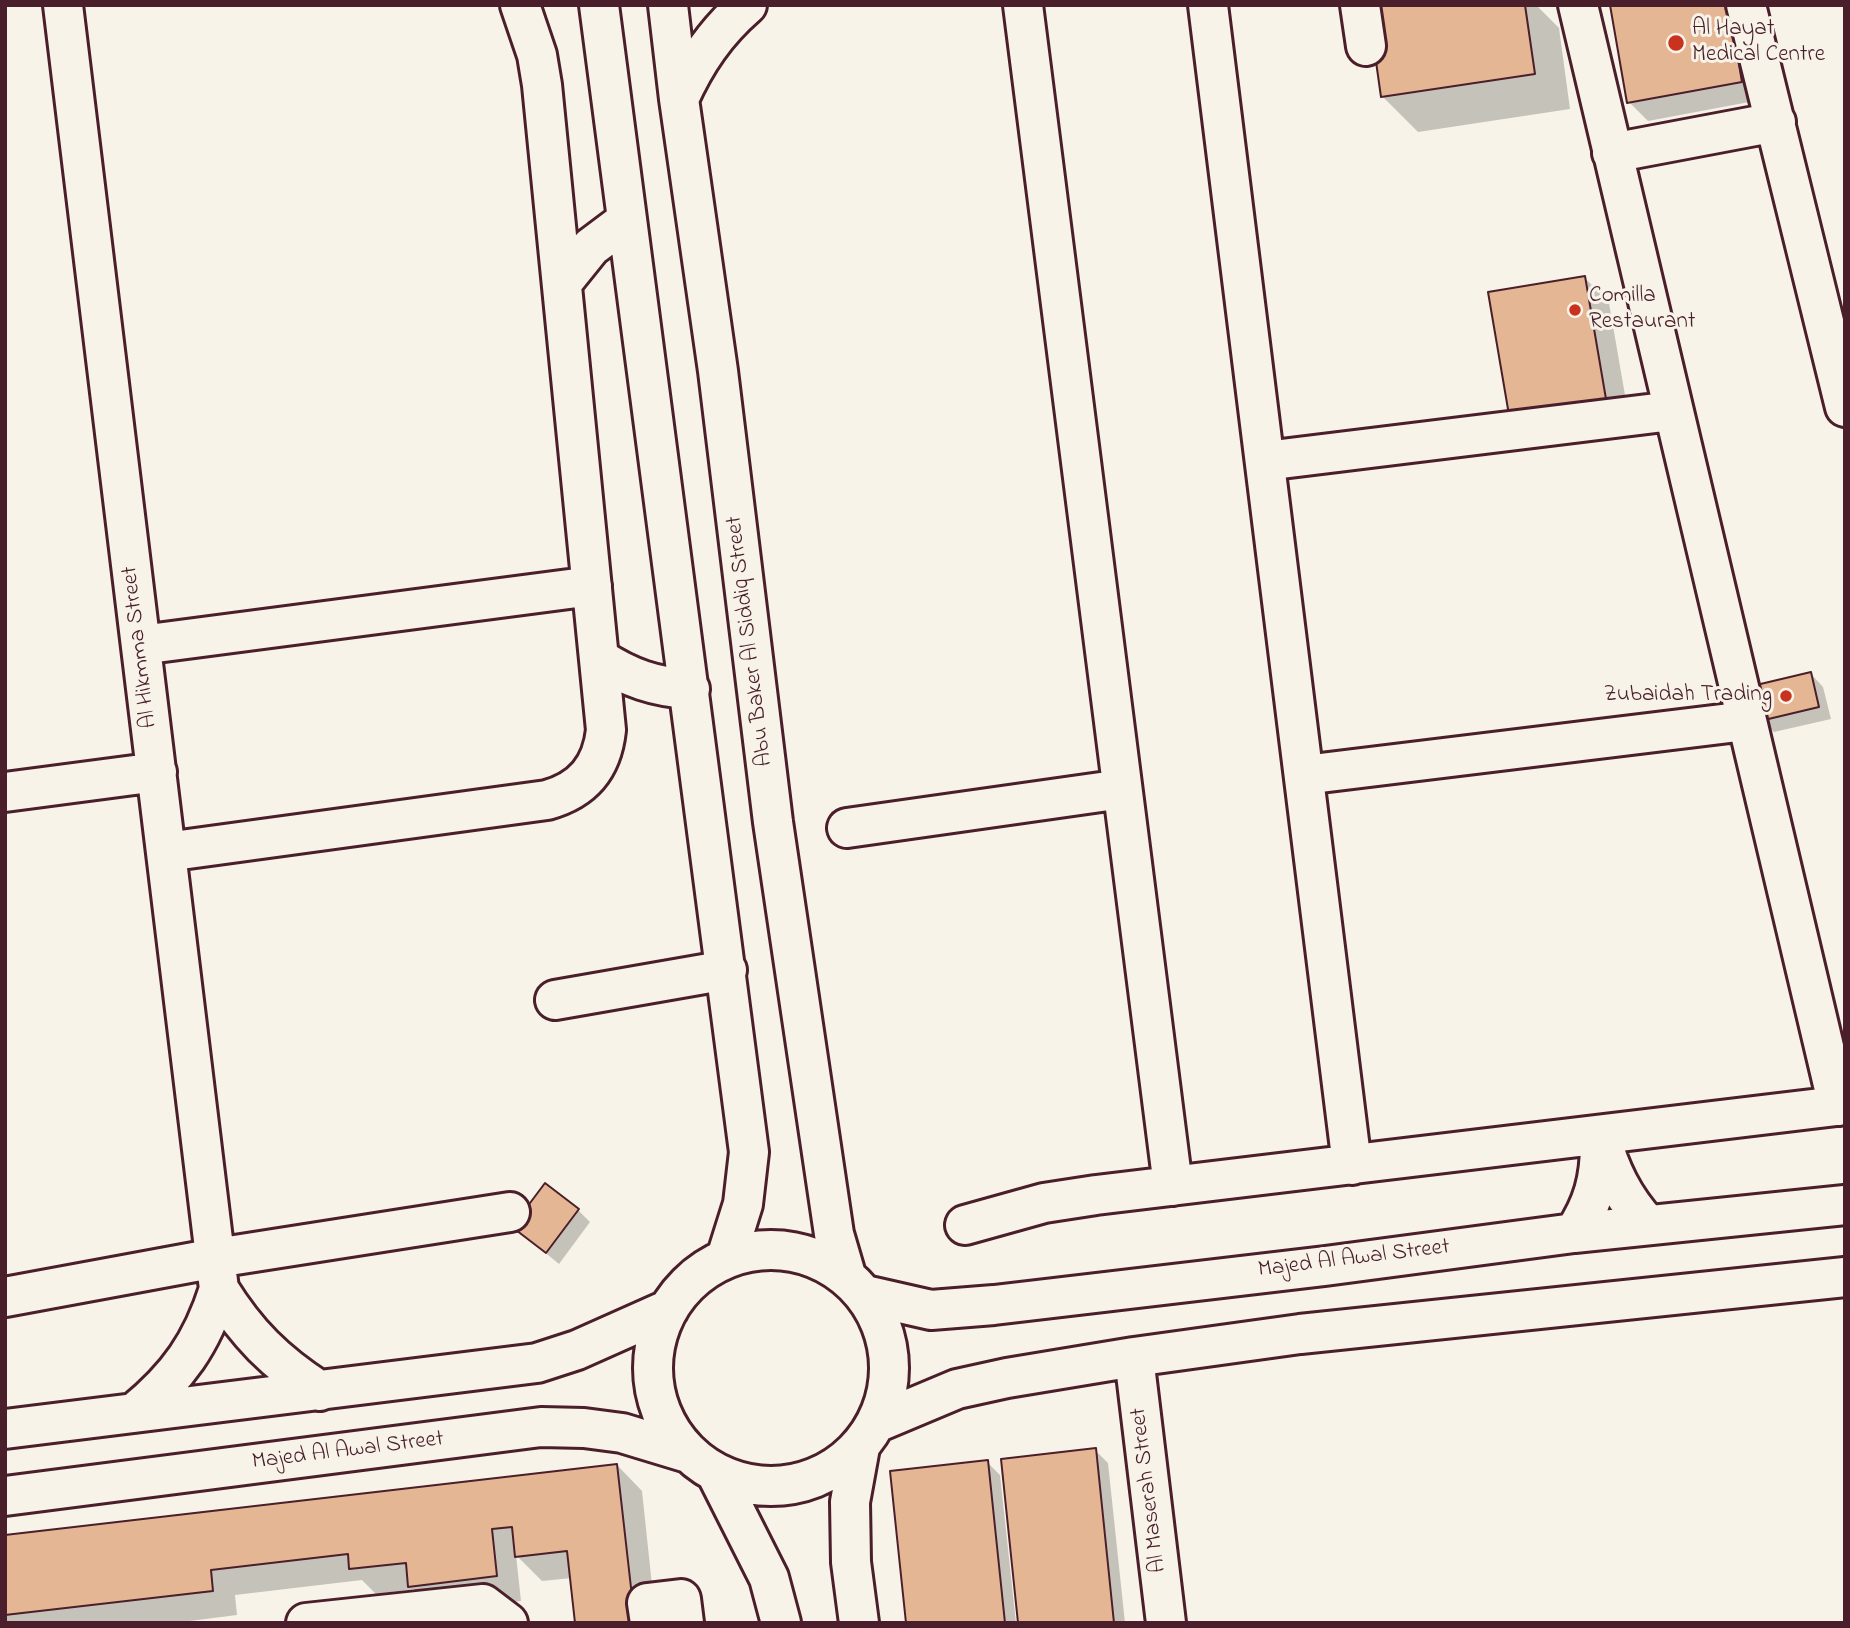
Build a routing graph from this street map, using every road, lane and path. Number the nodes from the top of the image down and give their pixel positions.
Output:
1 (63, 5) edge
2 (520, 5) edge
3 (600, 5) edge
4 (668, 5) edge
5 (747, 5) edge
6 (1023, 5) edge
7 (1208, 5) edge
8 (1360, 5) edge
9 (1578, 5) edge
10 (1746, 5) edge
11 (1366, 46) dead end
12 (679, 99) junction
13 (1776, 122) junction
14 (1612, 153) junction
15 (627, 220) junction
16 (562, 283) junction
17 (1845, 407) edge
18 (1672, 411) junction
19 (1265, 461) junction
20 (592, 586) junction
21 (141, 645) junction
22 (600, 659) junction
23 (690, 689) junction
24 (1746, 721) junction
25 (157, 772) junction
26 (1304, 775) junction
27 (1122, 789) junction
28 (5, 792) edge
29 (848, 828) dead end
30 (166, 852) junction
31 (727, 970) junction
32 (555, 1000) dead end
33 (1841, 1106) edge
34 (1600, 1135) junction
35 (1352, 1165) junction
36 (1173, 1186) junction
37 (1845, 1205) edge
38 (510, 1212) dead end
39 (965, 1225) dead end
40 (1648, 1225) junction
41 (1574, 1233) junction
42 (726, 1258) junction
43 (217, 1274) junction
44 (1845, 1277) edge
45 (855, 1285) junction
46 (5, 1297) edge
47 (668, 1309) junction
48 (1134, 1357) junction
49 (320, 1391) junction
50 (134, 1413) junction
51 (5, 1429) edge
52 (868, 1435) junction
53 (702, 1463) junction
54 (5, 1496) edge
55 (306, 1623) edge
56 (508, 1623) edge
57 (650, 1623) edge
58 (684, 1623) edge
59 (781, 1623) edge
60 (859, 1623) edge
61 (1167, 1623) edge

1 - 21 street, Al Hikmma Street
2 - 16 street
3 - 15 street
4 - 12 street, Abu Baker Al Siddiq Street
5 - 12 street
6 - 27 street
7 - 19 street
8 - 11 street
9 - 14 street
10 - 13 street
12 - 45 street, Abu Baker Al Siddiq Street
13 - 14 street
13 - 17 street
14 - 18 street
15 - 16 street
15 - 23 street
16 - 20 street
18 - 19 street
18 - 24 street
19 - 26 street
20 - 21 street
20 - 22 street
21 - 25 street, Al Hikmma Street
22 - 23 street
22 - 30 street
23 - 31 street
24 - 26 street
24 - 33 street
25 - 28 street
25 - 30 street, Al Hikmma Street
26 - 35 street
27 - 29 street
27 - 36 street
30 - 43 street, Al Hikmma Street
31 - 32 street
31 - 42 street
33 - 34 street
34 - 35 street
34 - 40 street
34 - 41 street
35 - 36 street
36 - 39 street
37 - 40 street, Majed Al Awal Street
38 - 43 street
40 - 41 street, Majed Al Awal Street
41 - 45 street, Majed Al Awal Street
42 - 45 street
42 - 47 street
43 - 46 street
43 - 49 street, Al Hikmma Street
43 - 50 street, Al Hikmma Street
44 - 48 street
45 - 52 street
47 - 49 street
47 - 53 street
48 - 52 street
48 - 61 street, Al Maserah Street
49 - 50 street
50 - 51 street
52 - 53 street
52 - 60 street
53 - 54 street, Majed Al Awal Street
53 - 59 street
55 - 56 street
57 - 58 street

